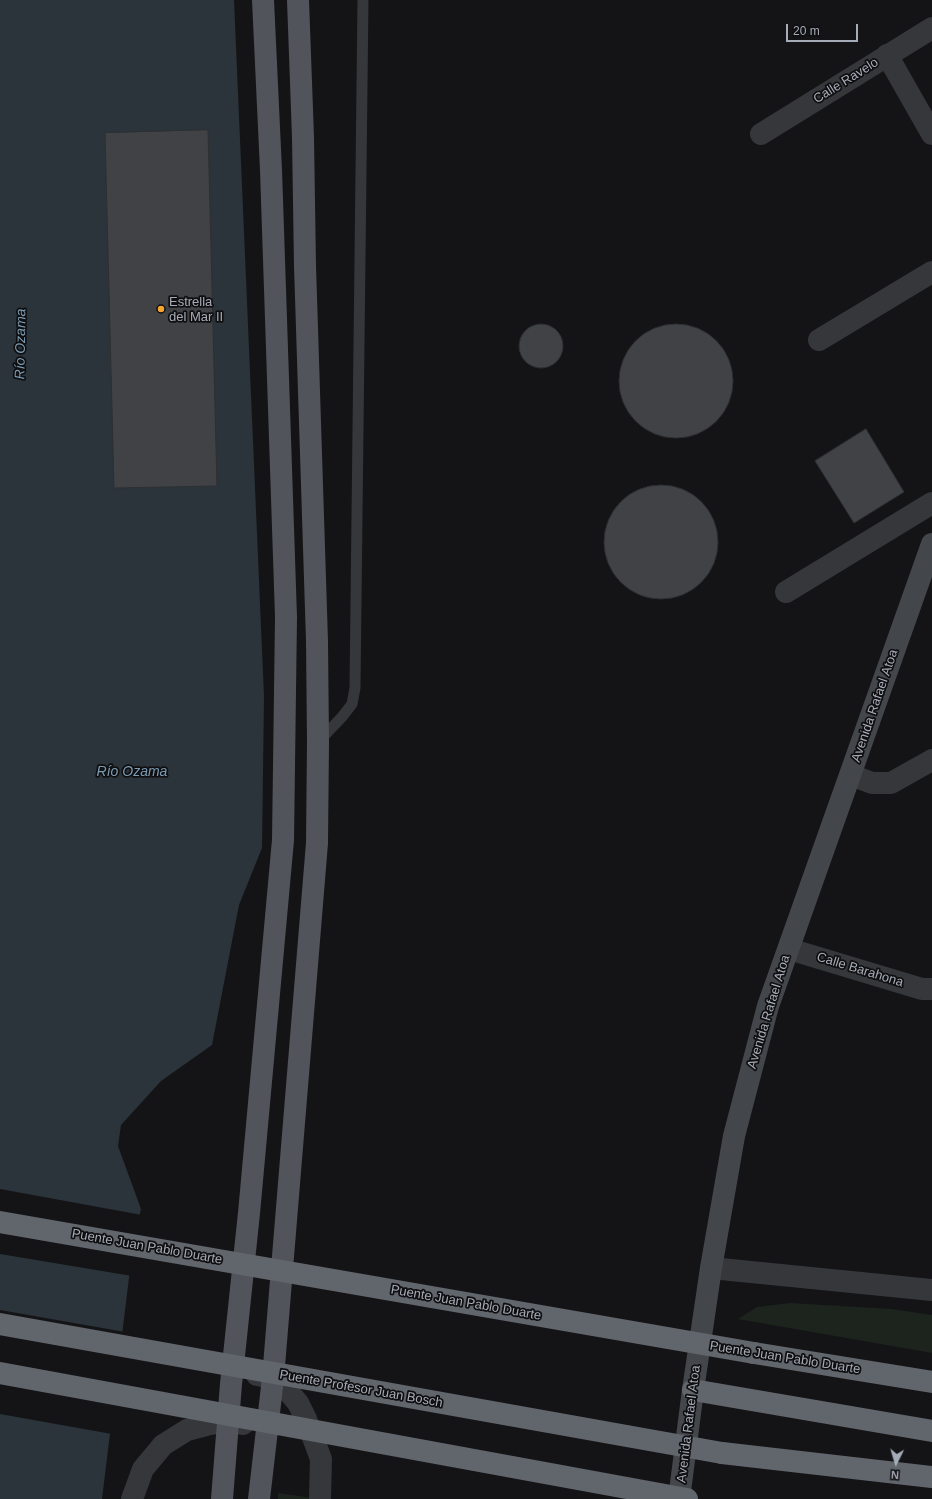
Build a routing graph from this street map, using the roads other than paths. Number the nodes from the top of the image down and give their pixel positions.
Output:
1 (263, 0) edge
2 (298, 0) edge
3 (363, 0) edge
4 (932, 28) edge
5 (887, 55) junction
6 (761, 134) dead end
7 (932, 134) edge
8 (932, 272) edge
9 (819, 340) dead end
10 (932, 502) edge
11 (932, 544) edge
12 (786, 592) dead end
13 (318, 742) junction
14 (932, 760) edge
15 (851, 775) junction
16 (789, 949) junction
17 (932, 989) edge
18 (0, 1222) edge
19 (711, 1268) junction
20 (932, 1290) edge
21 (0, 1324) edge
22 (232, 1370) junction
23 (0, 1373) edge
24 (273, 1378) junction
25 (932, 1382) edge
26 (693, 1390) junction
27 (227, 1421) junction
28 (267, 1427) junction
29 (932, 1431) edge
30 (932, 1478) edge
31 (132, 1499) edge
32 (222, 1499) edge
33 (259, 1499) edge
34 (320, 1499) edge
35 (679, 1499) edge
36 (687, 1499) edge

1 - 22 main road
2 - 13 main road
3 - 13 lane
4 - 5 street, Calle Ravelo
5 - 6 street, Calle Ravelo
5 - 7 street
8 - 9 street
10 - 12 street
11 - 15 main road, Avenida Rafael Atoa
13 - 24 main road
14 - 15 street
15 - 16 main road, Avenida Rafael Atoa
16 - 17 street, Calle Barahona
16 - 19 main road, Avenida Rafael Atoa
18 - 25 highway, Puente Juan Pablo Duarte, bridge
19 - 20 street
19 - 26 main road, Avenida Rafael Atoa
21 - 30 highway, Puente Profesor Juan Bosch, bridge
22 - 24 street
22 - 27 main road
23 - 36 highway, bridge
24 - 28 main road
24 - 34 street
26 - 29 highway
26 - 35 main road, Avenida Rafael Atoa
27 - 28 street
27 - 31 street
27 - 32 main road
28 - 33 main road

